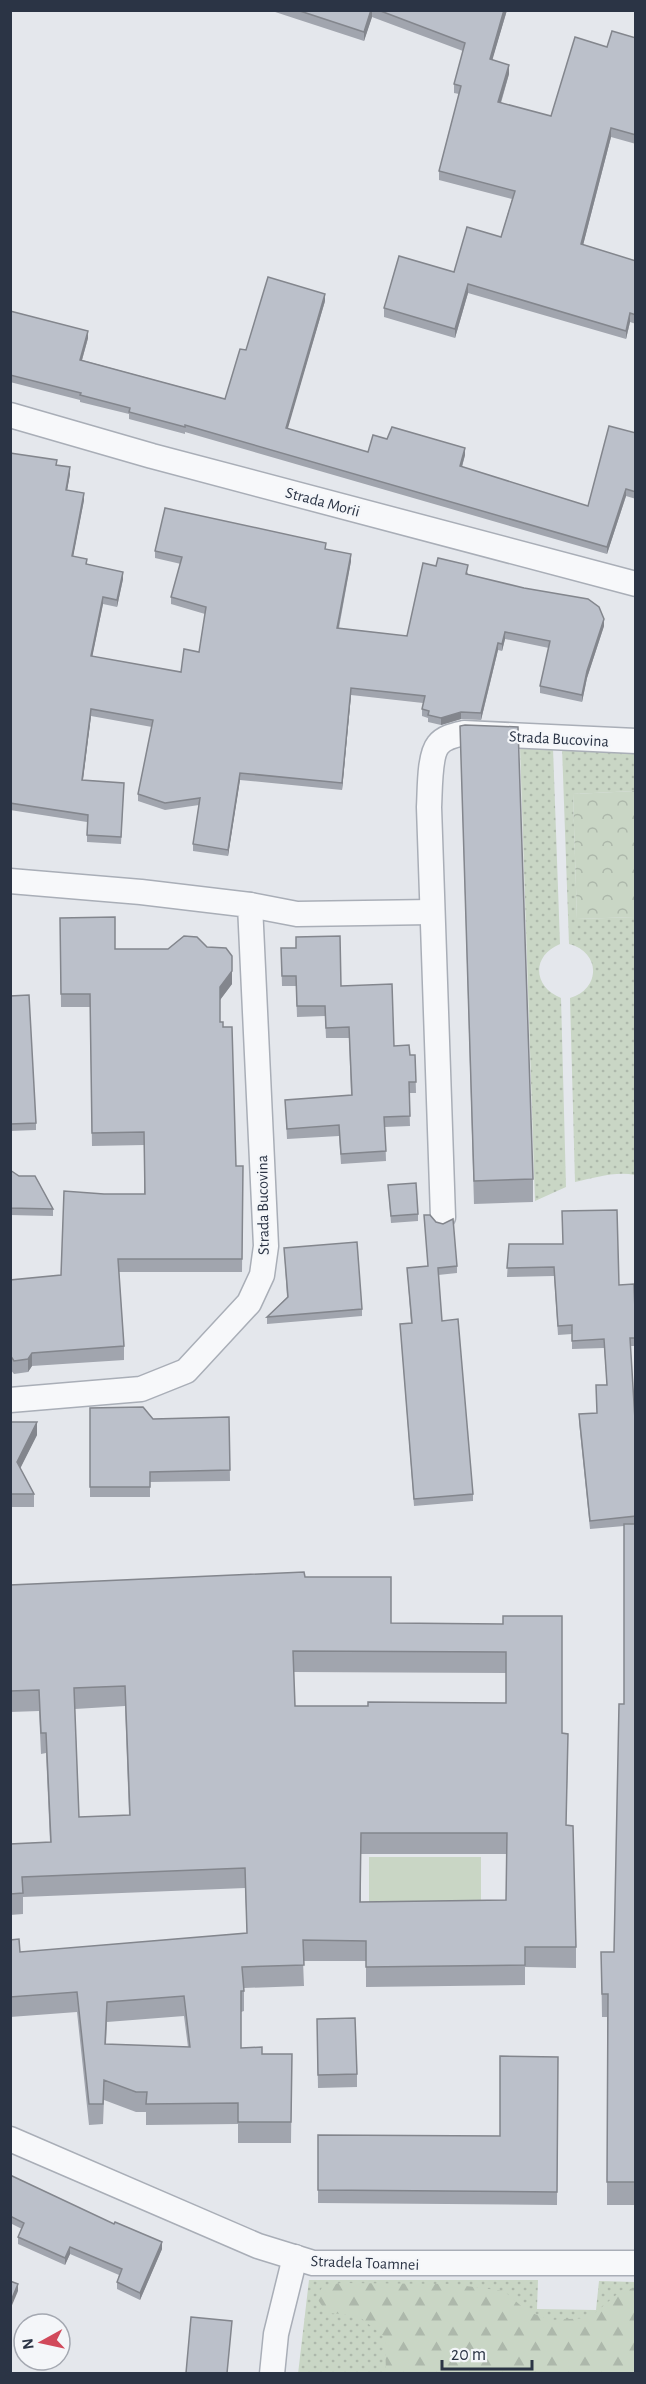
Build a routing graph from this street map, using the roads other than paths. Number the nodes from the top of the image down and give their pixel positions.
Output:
1 (10, 415) edge
2 (636, 584) edge
3 (636, 741) edge
4 (10, 881) edge
5 (250, 905) junction
6 (432, 912) junction
7 (443, 1217) dead end
8 (10, 1400) edge
9 (10, 2139) edge
10 (294, 2258) junction
11 (636, 2263) edge
12 (272, 2373) edge

1 - 2 street, Strada Morii
3 - 6 street, Strada Bucovina
4 - 5 street
5 - 6 street
5 - 8 street, Strada Bucovina
6 - 7 street, Strada Bucovina
9 - 10 street, Stradela Toamnei
10 - 11 street, Stradela Toamnei
10 - 12 street

